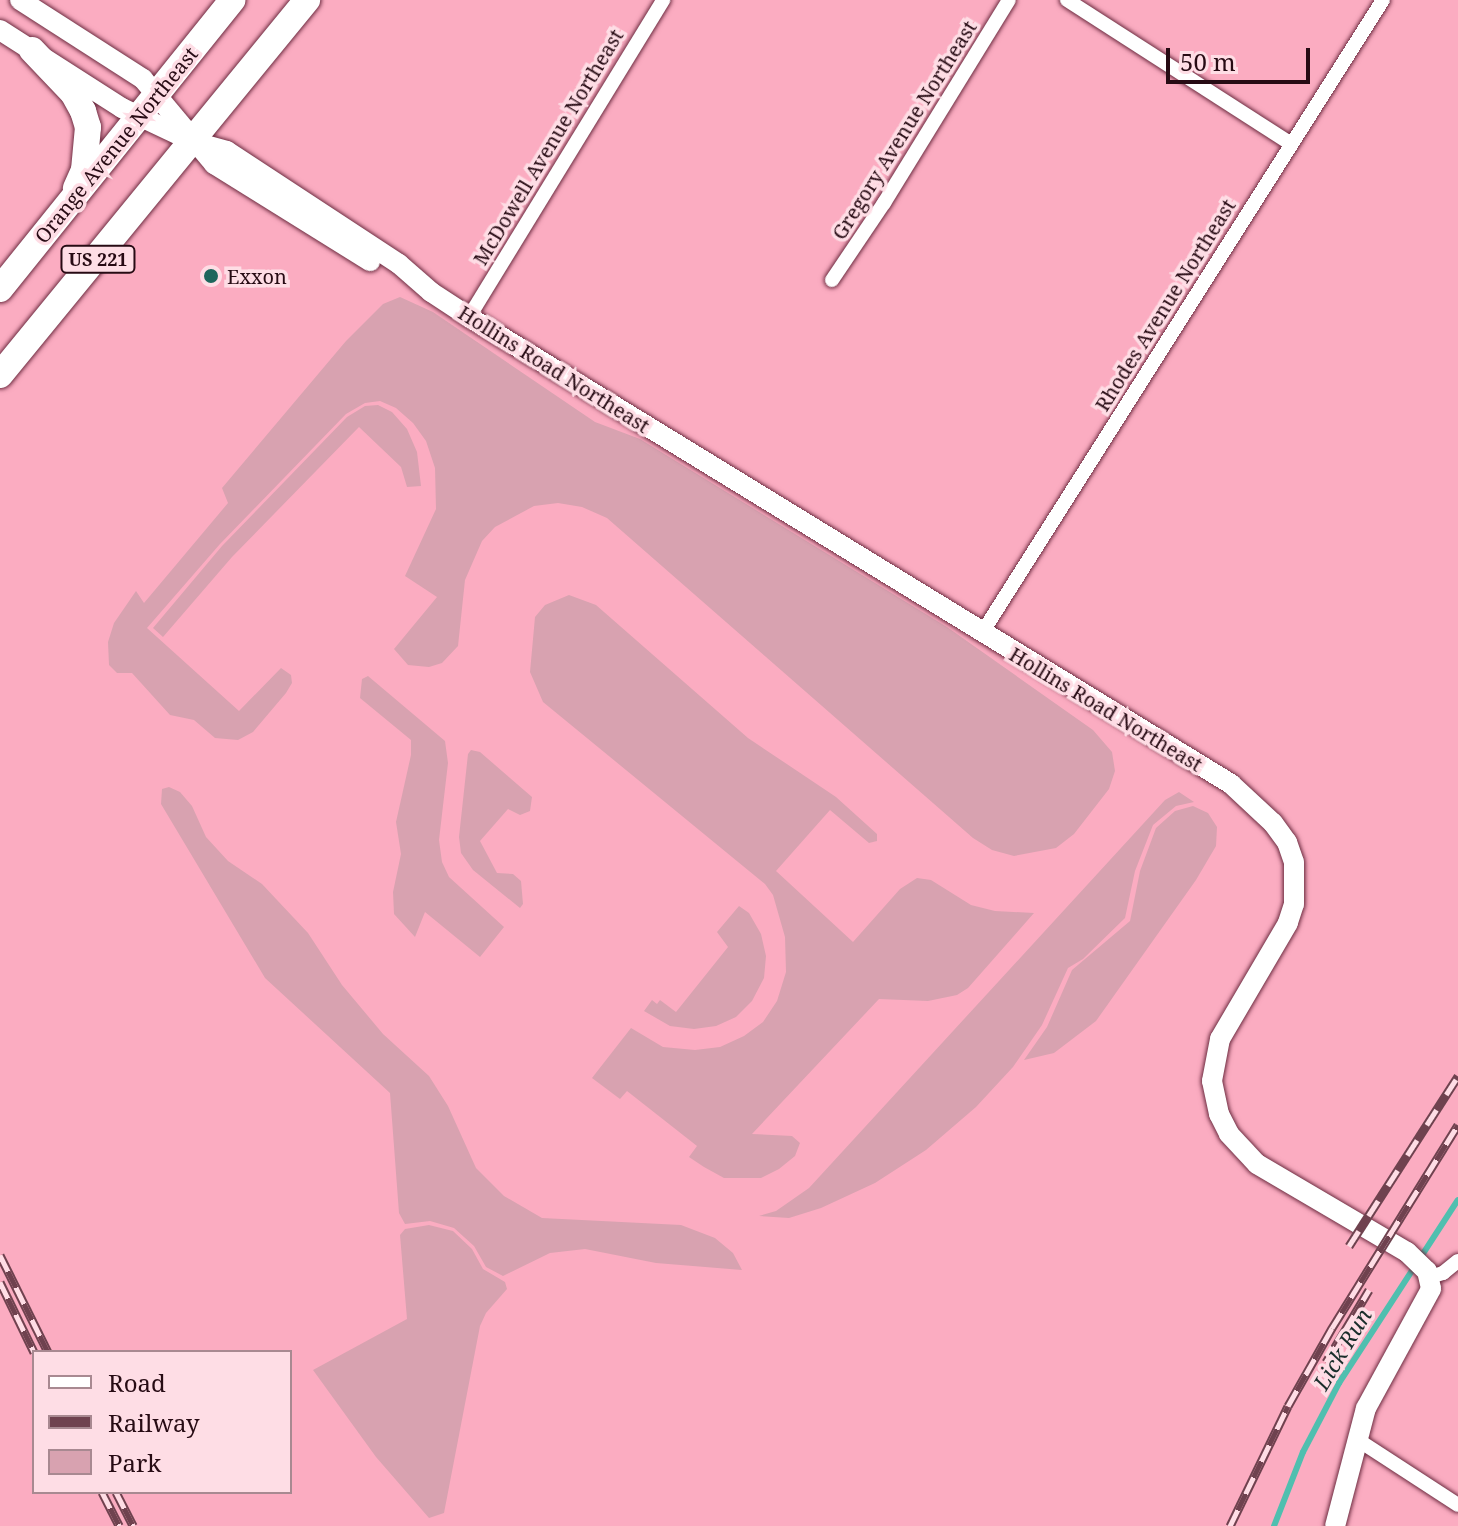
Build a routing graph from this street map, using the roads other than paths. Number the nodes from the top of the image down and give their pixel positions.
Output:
1 (20, 0) edge
2 (232, 0) edge
3 (307, 0) edge
4 (663, 0) edge
5 (1009, 0) edge
6 (1067, 0) edge
7 (1383, 0) edge
8 (0, 30) edge
9 (32, 50) junction
10 (157, 95) junction
11 (140, 117) junction
12 (194, 142) junction
13 (1291, 144) junction
14 (64, 212) junction
15 (832, 280) dead end
16 (0, 289) edge
17 (469, 317) junction
18 (0, 375) edge
19 (982, 633) junction
20 (1458, 1261) edge
21 (1430, 1277) junction
22 (1358, 1440) junction
23 (1458, 1505) edge
24 (1335, 1526) edge

1 - 10 street
2 - 10 highway, Orange Avenue Northeast / US 221
3 - 12 highway, US 221
4 - 17 street, McDowell Avenue Northeast
5 - 15 street, Gregory Avenue Northeast
6 - 13 street
7 - 13 street, Rhodes Avenue Northeast
8 - 9 street, Hollins Road Northeast
9 - 11 street, Hollins Road Northeast
9 - 14 highway
10 - 11 highway, Orange Avenue Northeast / US 221
10 - 12 street
11 - 12 street, Hollins Road Northeast
11 - 14 highway, Orange Avenue Northeast / US 221
12 - 17 street, Hollins Road Northeast
12 - 18 highway, US 221
13 - 19 street, Rhodes Avenue Northeast
14 - 16 highway, Orange Avenue Northeast / US 221
17 - 19 street, Hollins Road Northeast
19 - 21 street, Hollins Road Northeast
20 - 21 street
21 - 22 street
22 - 23 street
22 - 24 street

